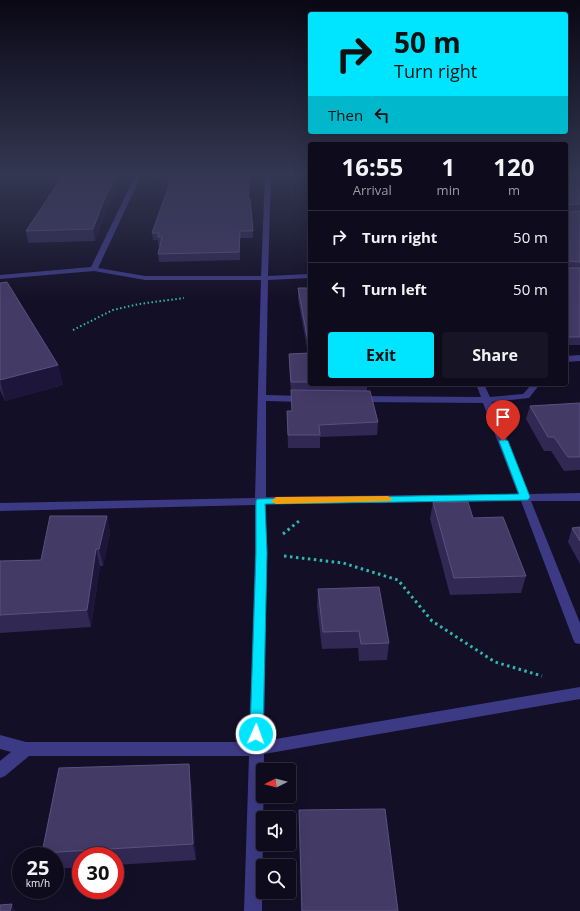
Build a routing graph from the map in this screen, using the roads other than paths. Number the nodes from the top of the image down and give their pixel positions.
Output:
1 (119, 217) edge
2 (266, 217) edge
3 (94, 269) junction
4 (308, 276) edge
5 (0, 277) edge
6 (264, 278) junction
7 (580, 358) edge
8 (568, 359) edge
9 (481, 386) edge
10 (535, 386) edge
11 (262, 398) junction
12 (316, 399) edge
13 (347, 399) edge
14 (487, 400) junction
15 (525, 497) junction
16 (580, 497) edge
17 (260, 501) junction
18 (0, 507) edge
19 (580, 639) edge
20 (580, 693) edge
21 (0, 742) edge
22 (26, 749) junction
23 (256, 749) junction
24 (0, 771) edge
25 (253, 911) edge

1 - 3 street
2 - 6 street
3 - 5 street
3 - 6 street
4 - 6 street
6 - 11 street
7 - 8 street
9 - 14 street
10 - 14 street
11 - 12 street
11 - 17 street
13 - 14 street
14 - 15 street
15 - 16 street
15 - 17 street
15 - 19 street
17 - 18 street
17 - 23 street
20 - 23 street
21 - 22 street
22 - 23 street
22 - 24 street
23 - 25 street

